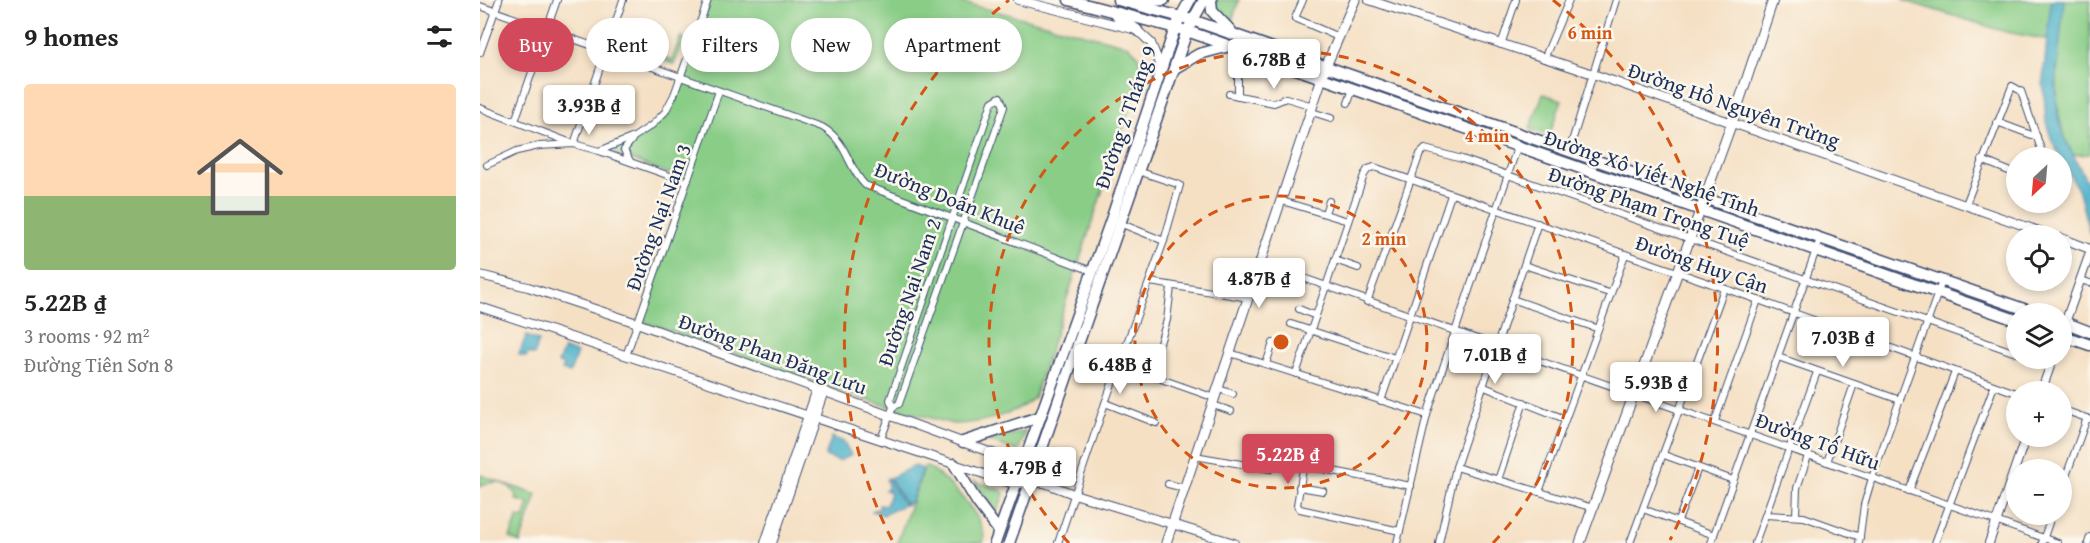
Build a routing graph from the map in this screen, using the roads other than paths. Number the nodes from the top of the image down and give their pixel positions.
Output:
1 (499, 0) edge
2 (557, 0) edge
3 (623, 0) edge
4 (708, 0) edge
5 (1018, 0) edge
6 (1069, 0) edge
7 (1164, 0) edge
8 (1190, 0) edge
9 (1204, 0) edge
10 (1210, 0) edge
11 (1355, 0) edge
12 (1369, 0) edge
13 (1397, 0) edge
14 (1516, 0) edge
15 (1569, 0) edge
16 (1773, 0) edge
17 (1122, 1) edge
18 (1300, 1) edge
19 (1615, 1) edge
20 (480, 6) edge
21 (1394, 9) junction
22 (1108, 10) junction
23 (495, 12) junction
24 (1180, 16) junction
25 (511, 18) edge
26 (551, 18) edge
27 (617, 18) edge
28 (1192, 20) junction
29 (1175, 27) junction
30 (1137, 30) junction
31 (1187, 31) junction
32 (1234, 34) junction
33 (1338, 37) junction
34 (1230, 45) junction
35 (1501, 45) junction
36 (1244, 50) junction
37 (480, 53) edge
38 (1544, 59) junction
39 (1326, 66) junction
40 (1175, 68) junction
41 (1162, 70) junction
42 (532, 72) edge
43 (598, 72) edge
44 (664, 72) edge
45 (1593, 74) junction
46 (1322, 77) junction
47 (681, 78) junction
48 (1353, 88) junction
49 (719, 91) junction
50 (1229, 94) dead end
51 (1238, 96) junction
52 (1348, 103) dead end
53 (480, 108) edge
54 (1312, 109) junction
55 (1331, 118) dead end
56 (515, 122) junction
57 (1997, 122) junction
58 (1731, 124) junction
59 (536, 130) junction
60 (1521, 136) junction
61 (634, 137) junction
62 (2037, 137) junction
63 (574, 144) junction
64 (539, 146) junction
65 (1517, 147) junction
66 (2040, 147) edge
67 (599, 151) junction
68 (1569, 152) junction
69 (1982, 160) junction
70 (631, 162) junction
71 (487, 165) dead end
72 (2006, 170) edge
73 (1141, 172) junction
74 (1508, 175) junction
75 (687, 182) junction
76 (1411, 182) junction
77 (1451, 195) junction
78 (1704, 197) junction
79 (1282, 201) junction
80 (1329, 201) dead end
81 (1966, 204) junction
82 (1700, 209) junction
83 (1495, 210) junction
84 (1325, 213) junction
85 (951, 219) junction
86 (1111, 220) junction
87 (1348, 220) junction
88 (962, 223) junction
89 (1538, 223) junction
90 (1122, 224) junction
91 (2023, 225) edge
92 (1689, 238) junction
93 (1164, 241) junction
94 (2072, 243) edge
95 (1818, 245) junction
96 (2090, 251) edge
97 (1625, 255) junction
98 (1335, 260) junction
99 (1261, 263) junction
100 (1524, 265) junction
101 (1358, 268) dead end
102 (1092, 271) junction
103 (1677, 273) junction
104 (480, 275) edge
105 (1806, 279) junction
106 (2081, 280) junction
107 (1942, 281) junction
108 (1150, 282) junction
109 (2090, 283) edge
110 (1171, 287) junction
111 (1325, 288) junction
112 (1724, 289) junction
113 (1609, 293) junction
114 (1937, 293) junction
115 (1249, 298) junction
116 (1512, 299) junction
117 (1758, 300) junction
118 (1367, 302) junction
119 (2006, 303) edge
120 (2071, 303) edge
121 (480, 307) edge
122 (1299, 309) dead end
123 (1793, 314) junction
124 (1410, 315) junction
125 (1316, 316) junction
126 (2006, 317) edge
127 (1928, 322) junction
128 (638, 323) junction
129 (1292, 324) dead end
130 (2072, 325) edge
131 (1596, 328) junction
132 (1455, 330) junction
133 (1311, 331) junction
134 (2090, 332) edge
135 (2072, 339) edge
136 (1273, 343) dead end
137 (1496, 345) junction
138 (2090, 345) edge
139 (1076, 349) junction
140 (2006, 349) edge
141 (1230, 353) junction
142 (627, 354) junction
143 (1778, 357) junction
144 (1395, 358) junction
145 (1915, 358) junction
146 (1119, 364) junction
147 (1266, 364) junction
148 (1817, 372) junction
149 (1955, 372) junction
150 (1296, 374) junction
151 (1581, 374) junction
152 (1150, 376) junction
153 (1854, 384) junction
154 (1482, 386) junction
155 (1994, 386) junction
156 (820, 390) junction
157 (2006, 390) edge
158 (1635, 393) junction
159 (1233, 394) dead end
160 (1216, 398) junction
161 (1900, 400) junction
162 (1381, 401) junction
163 (1524, 402) junction
164 (1105, 403) junction
165 (1679, 409) junction
166 (891, 411) junction
167 (1231, 411) dead end
168 (2072, 413) edge
169 (1427, 415) junction
170 (811, 416) junction
171 (1039, 417) junction
172 (1565, 418) junction
173 (2088, 419) edge
174 (1715, 422) junction
175 (1156, 423) dead end
176 (1750, 435) junction
177 (881, 439) junction
178 (963, 442) junction
179 (2022, 447) edge
180 (1789, 449) junction
181 (1664, 455) junction
182 (1195, 456) junction
183 (1808, 456) junction
184 (2072, 461) edge
185 (1827, 462) junction
186 (954, 464) junction
187 (1022, 464) junction
188 (1456, 467) junction
189 (1698, 468) junction
190 (1270, 470) dead end
191 (1034, 474) junction
192 (1872, 478) junction
193 (1498, 480) junction
194 (1733, 480) junction
195 (1045, 483) junction
196 (1014, 484) junction
197 (1168, 484) dead end
198 (1029, 485) junction
199 (1411, 486) junction
200 (1299, 487) junction
201 (1184, 488) junction
202 (1323, 491) dead end
203 (1909, 491) junction
204 (1539, 492) junction
205 (1076, 494) junction
206 (1948, 505) junction
207 (1593, 508) junction
208 (1643, 509) junction
209 (1765, 515) junction
210 (1796, 516) junction
211 (1678, 522) junction
212 (1996, 522) junction
213 (2048, 525) edge
214 (1172, 526) junction
215 (999, 531) junction
216 (1400, 531) junction
217 (1714, 535) junction
218 (2090, 537) edge
219 (1205, 539) edge
220 (1860, 540) edge
221 (2043, 541) edge
222 (765, 543) edge
223 (772, 543) edge
224 (995, 543) edge
225 (1009, 543) edge
226 (1058, 543) edge
227 (1166, 543) edge
228 (1234, 543) edge
229 (1397, 543) edge
230 (1439, 543) edge
231 (1580, 543) edge
232 (1630, 543) edge
233 (1711, 543) edge
234 (1755, 543) edge
235 (1935, 543) edge
236 (1989, 543) edge
237 (2058, 543) edge
238 (2088, 543) edge

1 - 23 street
2 - 26 street
3 - 27 street
4 - 47 street
5 - 30 street
6 - 22 main road, Đường Xô Viết Nghệ Tĩnh
7 - 17 main road
8 - 24 main road
9 - 28 main road
10 - 32 main road
11 - 33 main road
12 - 21 street, Đường Hồ Nguyên Trừng
13 - 21 street
14 - 35 street
15 - 38 street
16 - 58 main road
17 - 24 main road, Đường Xô Viết Nghệ Tĩnh
18 - 33 street
19 - 45 street
20 - 23 street, Đường Doãn Khuê
21 - 35 street, Đường Hồ Nguyên Trừng
22 - 29 main road, Đường Xô Viết Nghệ Tĩnh
22 - 30 main road
23 - 25 street, Đường Doãn Khuê
23 - 37 street
24 - 28 main road, Đường Xô Viết Nghệ Tĩnh
24 - 29 main road, Đường 2 Tháng 9
28 - 31 main road, Đường 2 Tháng 9
28 - 32 main road, Đường Xô Viết Nghệ Tĩnh
29 - 31 main road, Đường Xô Viết Nghệ Tĩnh
29 - 41 main road, Đường 2 Tháng 9
30 - 41 street
31 - 34 main road, Đường Xô Viết Nghệ Tĩnh
31 - 40 main road, Đường 2 Tháng 9
32 - 39 main road, Đường Xô Viết Nghệ Tĩnh
33 - 39 main road
34 - 36 main road, Đường Xô Viết Nghệ Tĩnh
34 - 40 main road
35 - 38 street, Đường Hồ Nguyên Trừng
36 - 46 main road, Đường Xô Viết Nghệ Tĩnh
36 - 51 street
38 - 45 street, Đường Hồ Nguyên Trừng
39 - 46 main road
39 - 60 main road, Đường Xô Viết Nghệ Tĩnh
40 - 73 main road, Đường 2 Tháng 9
41 - 86 main road, Đường 2 Tháng 9
42 - 56 street
43 - 63 street
44 - 47 street, Đường Doãn Khuê
45 - 58 street, Đường Hồ Nguyên Trừng
45 - 68 street
46 - 48 main road, Đường Xô Viết Nghệ Tĩnh
46 - 54 main road
47 - 49 street, Đường Doãn Khuê
47 - 61 street
48 - 52 street
48 - 65 main road, Đường Xô Viết Nghệ Tĩnh
49 - 75 street, Đường Nại Nam 3
49 - 85 street, Đường Doãn Khuê
50 - 51 street
51 - 54 street
53 - 56 street
54 - 55 street
54 - 79 main road
56 - 59 street
57 - 62 street
57 - 62 street
57 - 69 street
58 - 78 main road
58 - 81 street, Đường Hồ Nguyên Trừng
59 - 63 street
59 - 64 street
60 - 65 street
60 - 68 main road, Đường Xô Viết Nghệ Tĩnh
61 - 67 street
61 - 70 street
62 - 66 street
63 - 64 street
63 - 67 street
64 - 71 street
65 - 74 street
65 - 82 main road, Đường Xô Viết Nghệ Tĩnh
67 - 70 street
68 - 78 main road, Đường Xô Viết Nghệ Tĩnh
69 - 72 street
69 - 81 street
70 - 75 street
73 - 90 main road, Đường 2 Tháng 9
73 - 93 street, Đường 2 Tháng 9
74 - 76 street, Đường Phạm Trọng Tuệ
74 - 83 street
74 - 92 street, Đường Phạm Trọng Tuệ
75 - 128 street, Đường Nại Nam 3
76 - 77 street, Đường Huy Cận
76 - 87 street, Đường Huy Cận
76 - 118 street, Đường Phạm Trọng Tuệ
77 - 83 street, Đường Huy Cận
77 - 124 street
78 - 82 main road
78 - 95 main road, Đường Xô Viết Nghệ Tĩnh
79 - 84 street
79 - 99 main road
80 - 84 street
81 - 91 street, Đường Hồ Nguyên Trừng
82 - 92 main road
82 - 95 main road, Đường Xô Viết Nghệ Tĩnh
83 - 89 street, Đường Huy Cận
83 - 132 street
84 - 87 street
85 - 88 street, Đường Doãn Khuê
85 - 88 street, Đường Nại Nam 2
85 - 166 street, Đường Nại Nam 2
86 - 90 street, Đường 2 Tháng 9
86 - 102 main road, Đường 2 Tháng 9
87 - 98 street
88 - 102 street, Đường Doãn Khuê
88 - 166 street, Đường Nại Nam 2
89 - 97 street, Đường Huy Cận
89 - 100 street
90 - 93 street, Đường 2 Tháng 9
90 - 139 main road, Đường 2 Tháng 9
92 - 103 main road
92 - 105 street, Đường Phạm Trọng Tuệ
93 - 108 street
94 - 96 street
95 - 105 street
95 - 107 main road, Đường Xô Viết Nghệ Tĩnh
95 - 114 main road, Đường Xô Viết Nghệ Tĩnh
96 - 106 street
97 - 103 street, Đường Huy Cận
97 - 113 street
98 - 101 street
98 - 111 street
99 - 111 street, Đường Tố Hữu
99 - 115 main road
100 - 113 street
100 - 116 street
102 - 171 main road, Đường 2 Tháng 9
103 - 112 street, Đường Huy Cận
103 - 158 main road
104 - 128 street, Đường Phan Đăng Lưu
105 - 123 street
105 - 127 street, Đường Phạm Trọng Tuệ
106 - 109 street
106 - 120 street
107 - 114 street
107 - 119 main road, Đường Xô Viết Nghệ Tĩnh
108 - 110 street
108 - 146 street
110 - 115 street
110 - 152 street
111 - 118 street, Đường Tố Hữu
111 - 125 street
112 - 117 street, Đường Huy Cận
112 - 165 street
113 - 131 street
114 - 126 main road, Đường Xô Viết Nghệ Tĩnh
114 - 127 street
115 - 141 main road
116 - 131 street
116 - 137 street
117 - 123 street, Đường Huy Cận
117 - 174 street
118 - 124 street, Đường Tố Hữu
121 - 142 street, Đường Phan Đăng Lưu
122 - 125 street
123 - 143 street
123 - 145 street, Đường Huy Cận
124 - 132 street, Đường Tố Hữu
124 - 144 street
125 - 133 street
127 - 140 street, Đường Phạm Trọng Tuệ
127 - 145 street
128 - 142 street, Đường Nại Nam 3
128 - 156 street, Đường Phan Đăng Lưu
129 - 133 street
130 - 134 main road
131 - 151 street
132 - 137 street, Đường Tố Hữu
132 - 169 street
133 - 144 street
133 - 150 street
135 - 138 main road
136 - 147 street
137 - 151 street, Đường Tố Hữu
137 - 154 street
139 - 146 street
139 - 191 main road, Đường 2 Tháng 9
141 - 147 street
141 - 160 main road
142 - 170 street, Đường Phan Đăng Lưu
143 - 148 street
143 - 176 street
144 - 162 street
145 - 149 street, Đường Huy Cận
145 - 161 street
146 - 152 street
146 - 164 street
147 - 150 street
148 - 153 street
148 - 180 street
149 - 155 street, Đường Huy Cận
149 - 203 street
150 - 162 street
151 - 158 street, Đường Tố Hữu
151 - 172 street
152 - 160 street
153 - 161 street
153 - 185 street
154 - 163 street
154 - 188 street
155 - 157 street, Đường Huy Cận
155 - 206 street
156 - 166 street, Đường Phan Đăng Lưu
156 - 170 street
158 - 165 street, Đường Tố Hữu
158 - 207 main road
159 - 160 street
160 - 167 street
160 - 182 main road
161 - 192 street
162 - 169 street
163 - 172 street
163 - 193 street
164 - 175 street
164 - 205 street
165 - 174 street, Đường Tố Hữu
165 - 181 street
166 - 177 street, Đường Nại Nam 2
166 - 178 street, Đường Phan Đăng Lưu
168 - 173 street
169 - 199 street
170 - 177 street, Đường Phan Đăng Lưu
170 - 222 street
170 - 223 street
171 - 178 main road
171 - 187 main road, Đường 2 Tháng 9
172 - 204 street
173 - 184 street
174 - 176 street, Đường Tố Hữu
176 - 180 street, Đường Tố Hữu
176 - 194 street
177 - 186 street, Đường Phan Đăng Lưu
178 - 187 street, Đường Phan Đăng Lưu
179 - 212 street
180 - 183 street, Đường Tố Hữu
180 - 209 street
181 - 189 street
181 - 208 street
182 - 190 street
182 - 201 main road
183 - 185 street, Đường Tố Hữu
183 - 210 street
185 - 192 street, Đường Tố Hữu
186 - 196 street, Đường Phan Đăng Lưu
186 - 215 main road
187 - 191 street, Đường Phan Đăng Lưu
187 - 196 main road, Đường 2 Tháng 9
188 - 193 street
188 - 230 street
189 - 194 street
189 - 211 street
191 - 195 street, Đường Phan Đăng Lưu
191 - 198 main road, Đường 2 Tháng 9
192 - 203 street, Đường Tố Hữu
192 - 220 street
193 - 204 street
194 - 217 street
195 - 198 street, Đường Phan Đăng Lưu
195 - 205 street, Đường Phan Đăng Lưu
196 - 198 street, Đường Phan Đăng Lưu
196 - 215 main road, Đường 2 Tháng 9
197 - 201 street
198 - 225 main road, Đường 2 Tháng 9
199 - 200 street
199 - 216 street
200 - 202 street
200 - 216 street
201 - 214 main road
203 - 206 street, Đường Tố Hữu
204 - 207 street
205 - 214 street, Đường Phan Đăng Lưu
205 - 226 street
206 - 212 street, Đường Tố Hữu
206 - 235 street
207 - 231 main road
208 - 211 street
208 - 232 street
209 - 210 street
209 - 234 street
210 - 220 street
211 - 217 street
212 - 221 street, Đường Tố Hữu
212 - 236 street
213 - 221 street
214 - 219 street, Đường Phan Đăng Lưu
214 - 227 main road
215 - 224 main road, Đường 2 Tháng 9
216 - 229 street
217 - 233 street
218 - 238 street
219 - 228 street, Đường Phan Đăng Lưu
221 - 237 street, Đường Tố Hữu

